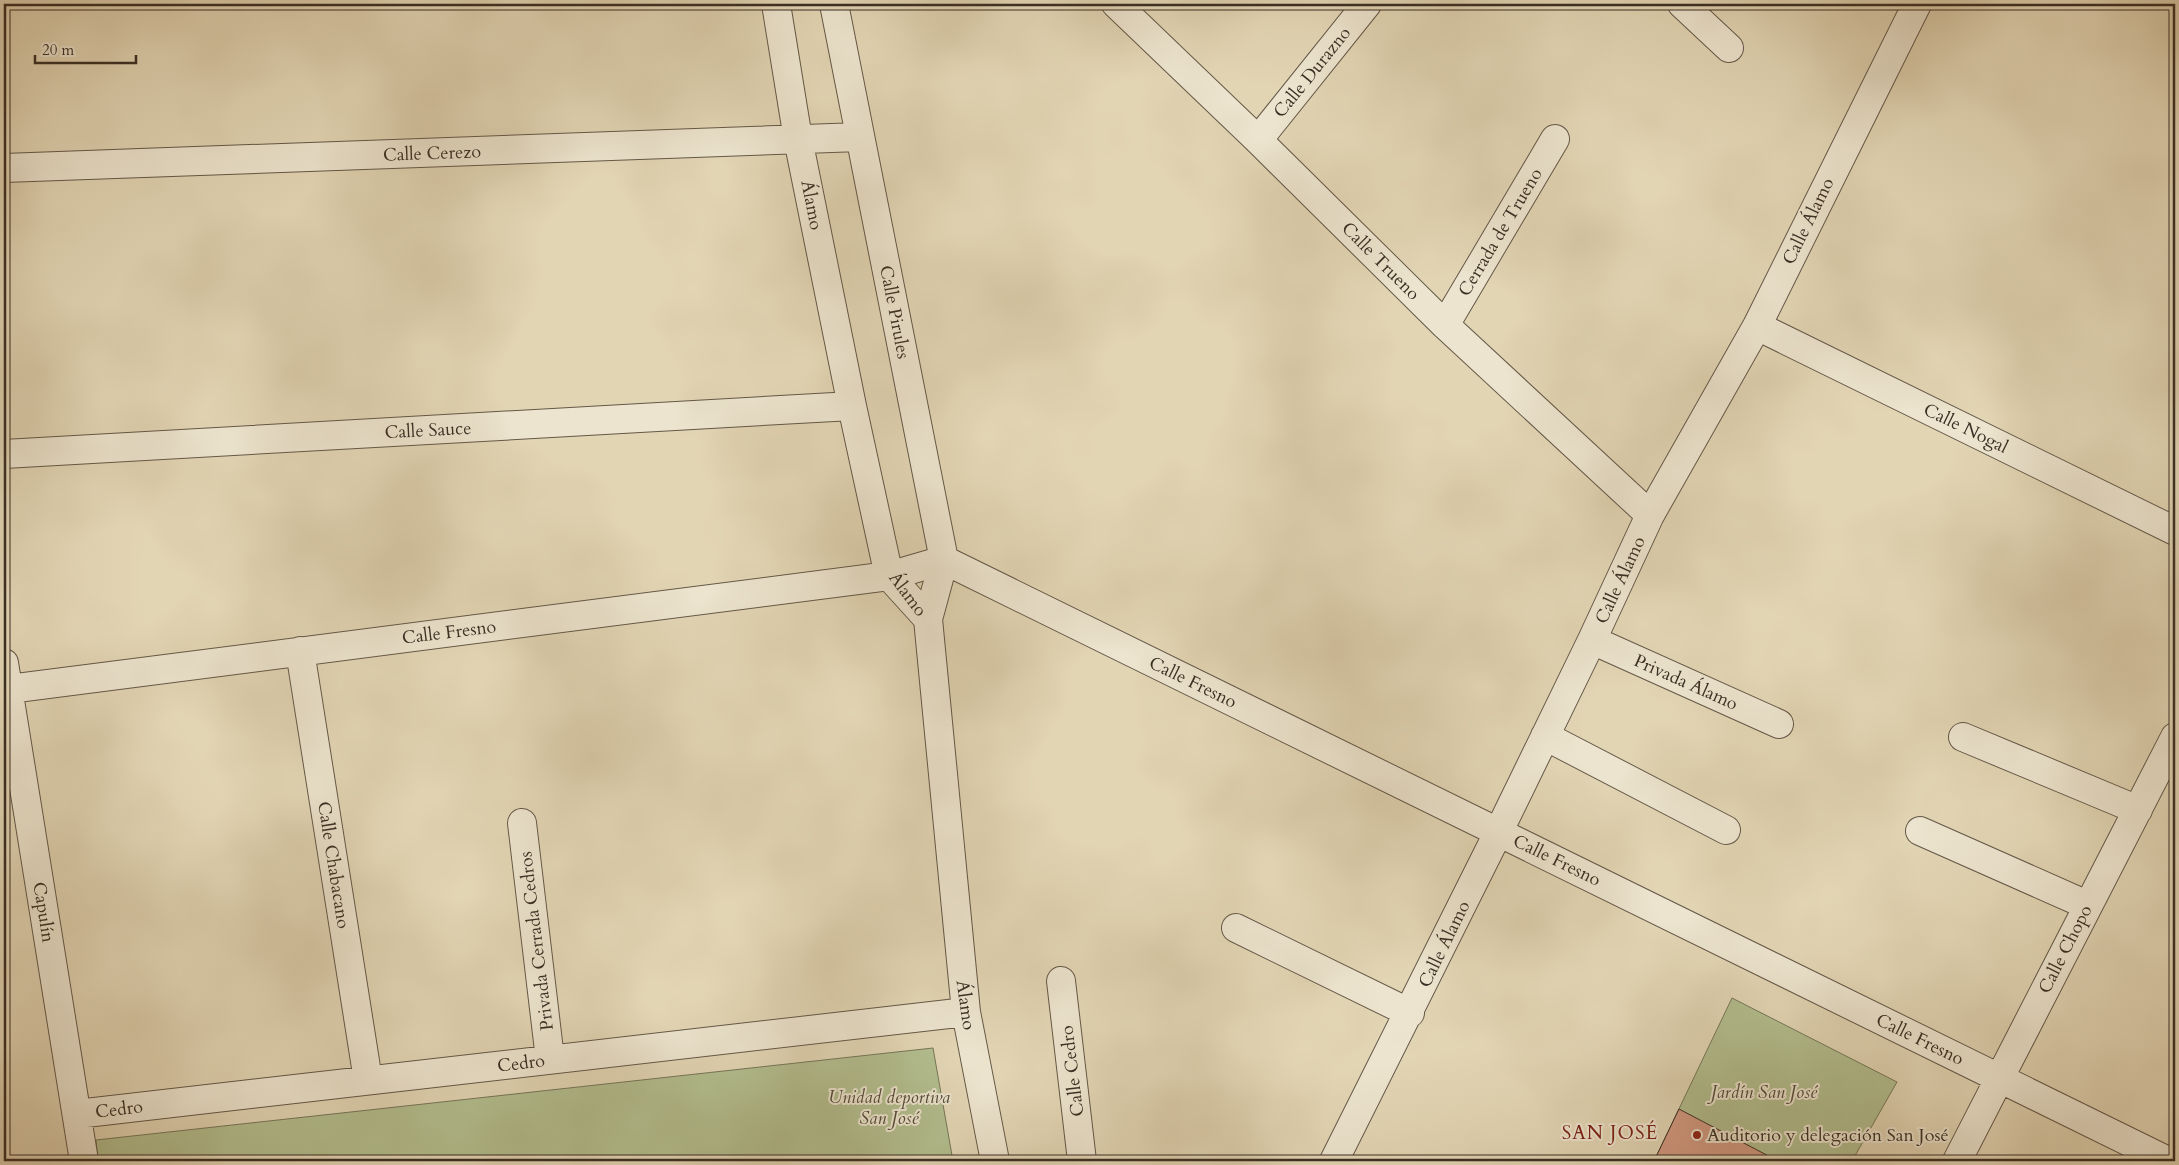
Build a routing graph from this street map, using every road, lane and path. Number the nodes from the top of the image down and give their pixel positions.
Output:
1 (776, 4) edge
2 (834, 4) edge
3 (1116, 4) edge
4 (1367, 4) edge
5 (1682, 4) edge
6 (1917, 4) edge
7 (1730, 48) dead end
8 (860, 137) junction
9 (798, 139) junction
10 (1555, 139) dead end
11 (1258, 140) junction
12 (4, 168) edge
13 (1445, 325) junction
14 (1757, 326) junction
15 (852, 406) junction
16 (4, 454) edge
17 (1650, 515) junction
18 (2175, 531) edge
19 (944, 560) junction
20 (889, 576) junction
21 (928, 619) junction
22 (1592, 640) junction
23 (300, 651) junction
24 (4, 663) edge
25 (9, 689) junction
26 (1779, 724) dead end
27 (1545, 736) junction
28 (1963, 737) dead end
29 (2175, 738) edge
30 (13, 776) edge
31 (2138, 810) junction
32 (522, 823) dead end
33 (1726, 830) dead end
34 (1499, 831) junction
35 (1920, 831) dead end
36 (2087, 905) junction
37 (1236, 928) dead end
38 (1061, 980) dead end
39 (966, 1012) junction
40 (1410, 1013) junction
41 (550, 1059) junction
42 (1998, 1078) junction
43 (368, 1080) junction
44 (76, 1114) junction
45 (84, 1161) edge
46 (996, 1161) edge
47 (1082, 1161) edge
48 (1334, 1161) edge
49 (1956, 1161) edge
50 (2168, 1161) edge

1 - 9 street, Álamo
2 - 8 street, Calle Pirules
3 - 11 street, Calle Trueno
4 - 11 street, Calle Durazno
5 - 7 street
6 - 14 street, Calle Álamo
8 - 9 street, Calle Cerezo
8 - 19 street, Calle Pirules
9 - 12 street, Calle Cerezo
9 - 15 street, Álamo
10 - 13 street, Cerrada de Trueno
11 - 13 street, Calle Trueno
13 - 17 street, Calle Trueno
14 - 17 street, Calle Álamo
14 - 18 street, Calle Nogal
15 - 16 street, Calle Sauce
15 - 20 street, Álamo
17 - 22 street, Calle Álamo
19 - 20 street, Calle Fresno
19 - 21 street, Calle Pirules
19 - 34 street, Calle Fresno
20 - 21 street, Álamo
20 - 23 street, Calle Fresno
21 - 39 street, Álamo
22 - 26 street, Privada Álamo
22 - 27 street, Calle Álamo
23 - 25 street, Calle Fresno
23 - 43 street, Calle Chabacano
24 - 25 street, Capulín
25 - 30 street, Capulín
27 - 33 street
27 - 34 street, Calle Álamo
28 - 31 street
29 - 31 street, Calle Chopo
30 - 44 street, Capulín
31 - 36 street, Calle Chopo
32 - 41 street, Privada Cerrada Cedros
34 - 40 street, Calle Álamo
34 - 42 street, Calle Fresno
35 - 36 street
36 - 42 street, Calle Chopo
37 - 40 street
38 - 47 street, Calle Cedro
39 - 41 street, Cedro
39 - 46 street, Álamo
40 - 48 street, Calle Álamo
41 - 43 street, Cedro
42 - 49 street, Calle Chopo
42 - 50 street, Calle Fresno
43 - 44 street, Cedro
44 - 45 street, Capulín

